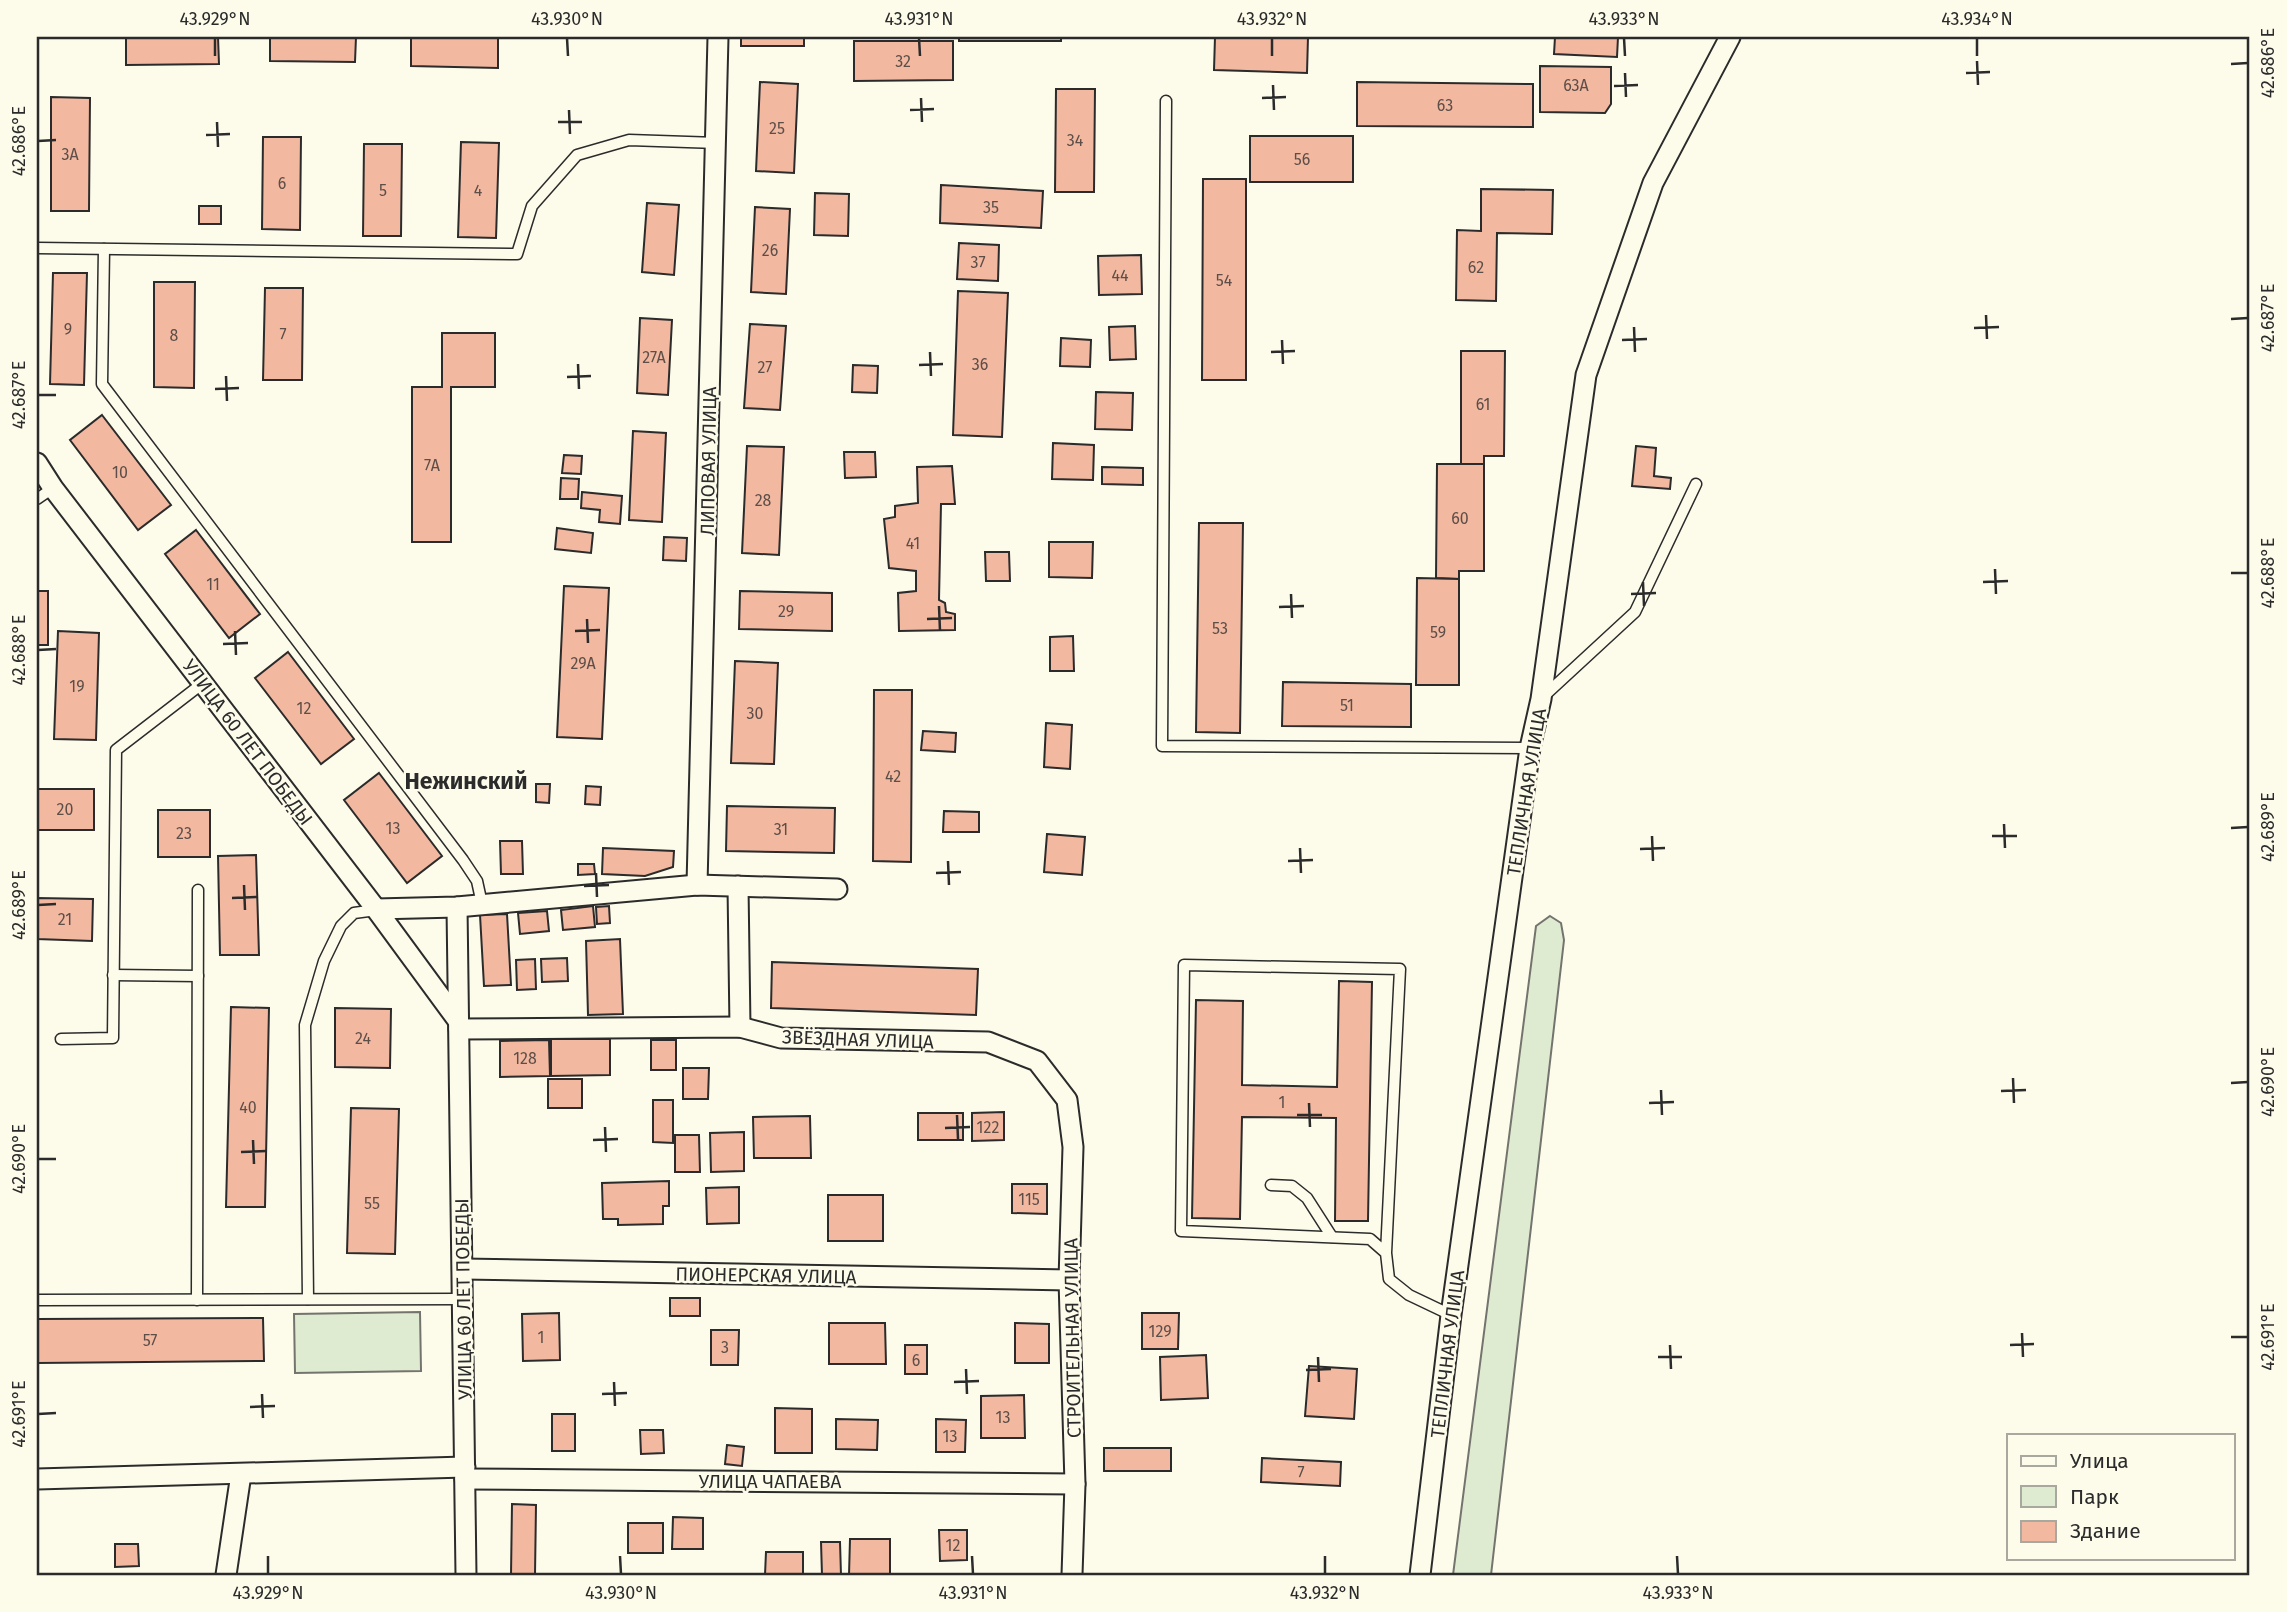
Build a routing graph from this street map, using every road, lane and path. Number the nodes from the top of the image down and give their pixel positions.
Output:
1 (718, 37) edge
2 (1730, 37) edge
3 (1166, 101) dead end
4 (716, 143) junction
5 (37, 248) edge
6 (103, 249) junction
7 (37, 463) edge
8 (1696, 484) dead end
9 (53, 488) junction
10 (37, 499) edge
11 (203, 683) junction
12 (1541, 699) junction
13 (1530, 748) junction
14 (697, 885) junction
15 (738, 886) junction
16 (837, 889) dead end
17 (198, 890) dead end
18 (482, 904) junction
19 (457, 907) junction
20 (376, 909) junction
21 (113, 975) junction
22 (198, 975) junction
23 (459, 1026) junction
24 (740, 1027) junction
25 (61, 1039) dead end
26 (1068, 1100) joint
27 (1271, 1185) dead end
28 (1332, 1237) junction
29 (1386, 1253) junction
30 (463, 1269) junction
31 (1069, 1280) junction
32 (308, 1299) junction
33 (463, 1299) junction
34 (37, 1300) edge
35 (197, 1300) junction
36 (1451, 1315) junction
37 (465, 1473) junction
38 (241, 1474) junction
39 (37, 1479) edge
40 (1074, 1484) junction
41 (226, 1575) edge
42 (466, 1575) edge
43 (1072, 1575) edge
44 (1420, 1575) edge

1 - 4 street, ЛИПОВАЯ УЛИЦА
2 - 12 street, ТЕПЛИЧНАЯ УЛИЦА
3 - 13 lane
4 - 6 lane
4 - 14 street, ЛИПОВАЯ УЛИЦА
5 - 6 lane
6 - 18 lane
7 - 9 street, УЛИЦА 60 ЛЕТ ПОБЕДЫ
8 - 12 lane
9 - 10 lane
9 - 11 street, УЛИЦА 60 ЛЕТ ПОБЕДЫ
11 - 20 street, УЛИЦА 60 ЛЕТ ПОБЕДЫ
11 - 21 lane
12 - 13 street, ТЕПЛИЧНАЯ УЛИЦА
13 - 36 street, ТЕПЛИЧНАЯ УЛИЦА
14 - 15 street
14 - 18 street
15 - 16 street
15 - 24 street
17 - 22 lane
18 - 19 street
19 - 20 street
19 - 23 street, УЛИЦА 60 ЛЕТ ПОБЕДЫ
20 - 23 street, УЛИЦА 60 ЛЕТ ПОБЕДЫ
20 - 32 lane
21 - 22 lane
21 - 25 lane
22 - 35 lane
23 - 24 street, ЗВЁЗДНАЯ УЛИЦА
23 - 30 street, УЛИЦА 60 ЛЕТ ПОБЕДЫ
24 - 26 street, ЗВЁЗДНАЯ УЛИЦА
26 - 31 street, СТРОИТЕЛЬНАЯ УЛИЦА
27 - 28 lane
28 - 29 lane
28 - 29 lane
29 - 36 lane
30 - 31 street, ПИОНЕРСКАЯ УЛИЦА
30 - 33 street, УЛИЦА 60 ЛЕТ ПОБЕДЫ
31 - 40 street, СТРОИТЕЛЬНАЯ УЛИЦА
32 - 33 lane
32 - 35 lane
33 - 37 street, УЛИЦА 60 ЛЕТ ПОБЕДЫ
34 - 35 lane
36 - 44 street, ТЕПЛИЧНАЯ УЛИЦА
37 - 38 street, УЛИЦА ЧАПАЕВА
37 - 40 street, УЛИЦА ЧАПАЕВА
37 - 42 street, УЛИЦА 60 ЛЕТ ПОБЕДЫ
38 - 39 street, УЛИЦА ЧАПАЕВА
38 - 41 street
40 - 43 street, СТРОИТЕЛЬНАЯ УЛИЦА

